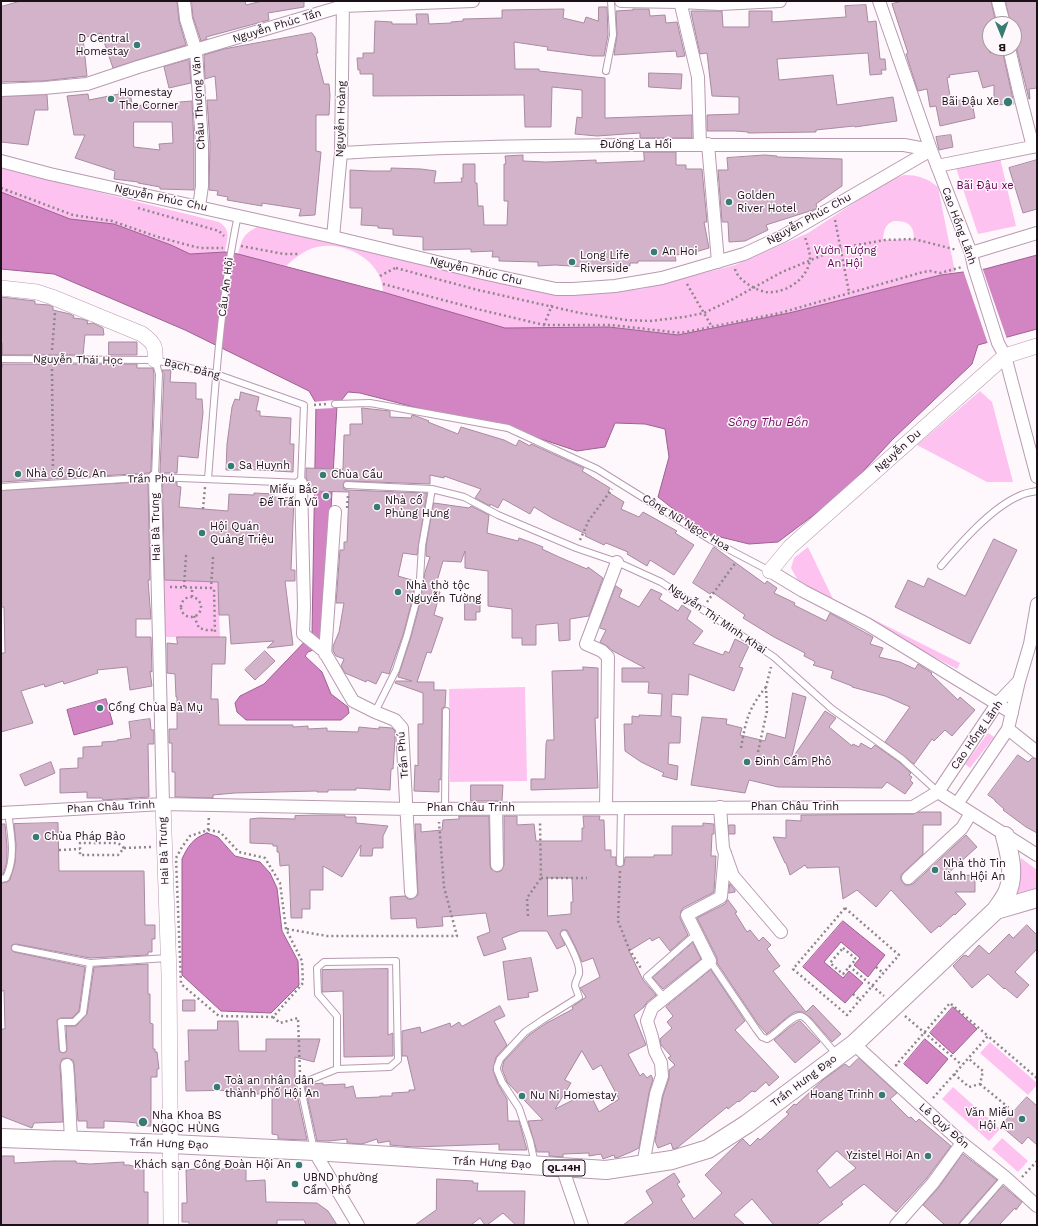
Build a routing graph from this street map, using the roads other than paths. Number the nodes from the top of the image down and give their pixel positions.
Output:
1 (184, 1) edge
2 (473, 1) edge
3 (611, 1) edge
4 (621, 1) edge
5 (680, 1) edge
6 (780, 1) edge
7 (879, 1) edge
8 (998, 1) edge
9 (343, 4) edge
10 (1002, 16) edge
11 (196, 51) junction
12 (1011, 56) edge
13 (606, 71) dead end
14 (1, 90) edge
15 (704, 144) junction
16 (1035, 146) edge
17 (931, 150) junction
18 (341, 153) junction
19 (1, 161) edge
20 (937, 166) junction
21 (199, 207) junction
22 (238, 215) junction
23 (1037, 233) edge
24 (333, 237) junction
25 (972, 261) junction
26 (718, 262) junction
27 (1, 288) edge
28 (1037, 346) edge
29 (1005, 356) junction
30 (1, 359) edge
31 (155, 360) junction
32 (216, 374) junction
33 (335, 404) road end
34 (155, 477) junction
35 (1037, 477) edge
36 (207, 479) junction
37 (303, 483) junction
38 (348, 485) road end
39 (1, 488) edge
40 (432, 489) junction
41 (1037, 491) edge
42 (335, 512) road end
43 (617, 562) junction
44 (941, 566) dead end
45 (770, 571) junction
46 (1037, 604) edge
47 (324, 653) junction
48 (1019, 682) junction
49 (997, 704) junction
50 (446, 711) dead end
51 (375, 712) junction
52 (1012, 713) junction
53 (1008, 729) junction
54 (1037, 752) edge
55 (938, 792) junction
56 (162, 804) junction
57 (957, 804) junction
58 (720, 807) junction
59 (406, 808) junction
60 (441, 808) junction
61 (496, 808) junction
62 (606, 808) junction
63 (621, 808) junction
64 (5, 812) edge
65 (971, 813) junction
66 (1005, 836) junction
67 (725, 853) junction
68 (1037, 855) edge
69 (620, 863) road end
70 (497, 865) dead end
71 (908, 878) dead end
72 (1, 879) edge
73 (411, 892) dead end
74 (1037, 898) edge
75 (996, 910) junction
76 (780, 932) dead end
77 (564, 934) dead end
78 (696, 934) junction
79 (15, 948) dead end
80 (168, 958) junction
81 (710, 961) junction
82 (90, 963) junction
83 (665, 999) junction
84 (854, 1044) junction
85 (63, 1048) dead end
86 (838, 1056) junction
87 (67, 1064) dead end
88 (337, 1069) junction
89 (1, 1138) edge
90 (71, 1141) junction
91 (962, 1143) junction
92 (171, 1144) junction
93 (314, 1151) junction
94 (643, 1164) junction
95 (535, 1166) junction
96 (562, 1167) junction
97 (1010, 1175) junction
98 (1037, 1206) edge
99 (171, 1225) edge
100 (358, 1225) edge
101 (582, 1225) edge
102 (896, 1225) edge
103 (963, 1225) edge

1 - 11 street, Châu Thượng Văn
2 - 9 street, Nguyễn Phúc Tần
3 - 13 lane
4 - 5 street
5 - 6 street
5 - 15 street
7 - 17 street, Cao Hồng Lãnh
8 - 10 street
9 - 11 street, Nguyễn Phúc Tần
9 - 18 street, Nguyễn Hoàng
11 - 14 street, Nguyễn Phúc Tần
11 - 21 street, Châu Thượng Văn
12 - 16 street
15 - 17 street, Đường La Hối
15 - 18 street, Đường La Hối
15 - 26 street
16 - 20 street
17 - 20 street, Cao Hồng Lãnh
17 - 26 street, Nguyễn Phúc Chu
18 - 24 street, Nguyễn Hoàng
19 - 21 street, Nguyễn Phúc Chu
20 - 25 street, Cao Hồng Lãnh
21 - 22 street, Nguyễn Phúc Chu
22 - 24 street, Nguyễn Phúc Chu
22 - 32 lane, Cầu An Hội
23 - 25 street
24 - 26 street, Nguyễn Phúc Chu
25 - 29 street, Cao Hồng Lãnh
27 - 31 street, Bạch Đằng
28 - 29 street, Nguyễn Du
29 - 35 street, Cao Hồng Lãnh
29 - 45 street, Nguyễn Du
30 - 31 lane, Nguyễn Thái Học
31 - 32 lane, Bạch Đằng
31 - 34 lane
32 - 36 lane
32 - 37 lane, Bạch Đằng
33 - 45 lane, Công Nữ Ngọc Hoa
34 - 36 lane, Trần Phú
34 - 39 lane, Trần Phú
34 - 56 street, Hai Bà Trưng
36 - 37 lane, Trần Phú
37 - 47 street, Trần Phú
38 - 40 lane, Nguyễn Thị Minh Khai
40 - 43 lane, Nguyễn Thị Minh Khai
40 - 51 lane
41 - 44 lane
42 - 47 street
43 - 55 lane, Nguyễn Thị Minh Khai
43 - 62 street
45 - 49 street, Công Nữ Ngọc Hoa
46 - 48 street, Cao Hồng Lãnh
47 - 51 street, Trần Phú
48 - 49 street, Cao Hồng Lãnh
48 - 52 street, Cao Hồng Lãnh
49 - 52 street, Công Nữ Ngọc Hoa
49 - 55 street, Cao Hồng Lãnh
50 - 60 lane
51 - 59 street, Trần Phú
52 - 53 street, Cao Hồng Lãnh
53 - 54 street
53 - 57 street, Cao Hồng Lãnh
55 - 57 street, Nguyễn Thị Minh Khai
55 - 58 street, Phan Châu Trinh
56 - 59 street, Phan Châu Trinh
56 - 64 street, Phan Châu Trinh
56 - 80 street, Hai Bà Trưng
57 - 65 street, Nguyễn Thị Minh Khai
58 - 63 street, Phan Châu Trinh
58 - 67 street
59 - 60 street, Phan Châu Trinh
59 - 73 street, Trần Phú
60 - 61 street, Phan Châu Trinh
61 - 62 street, Phan Châu Trinh
61 - 70 street
62 - 63 street, Phan Châu Trinh
63 - 69 lane
64 - 72 lane
65 - 66 street, Nguyễn Thị Minh Khai
65 - 71 street
66 - 68 street, Nguyễn Thị Minh Khai
66 - 75 main road
67 - 76 street
67 - 78 street
74 - 75 main road, Trần Hưng Đạo / QL.14H
75 - 84 main road, Trần Hưng Đạo / QL.14H
77 - 95 lane
78 - 81 street
78 - 83 lane
79 - 82 lane
80 - 82 lane
80 - 92 street, Hai Bà Trưng
81 - 83 street
81 - 86 lane
82 - 85 lane
83 - 94 street
84 - 86 main road, Trần Hưng Đạo / QL.14H
84 - 91 street, Lê Quý Đôn
86 - 94 main road, Trần Hưng Đạo / QL.14H
87 - 90 street
88 - 88 lane
88 - 93 lane
89 - 90 main road, Trần Hưng Đạo / QL.14H
90 - 92 main road, Trần Hưng Đạo / QL.14H
91 - 97 street, Lê Quý Đôn
91 - 102 street
92 - 93 main road, Trần Hưng Đạo / QL.14H
92 - 99 street, Hai Bà Trưng
93 - 95 main road, Trần Hưng Đạo / QL.14H
93 - 100 street
94 - 96 main road, Trần Hưng Đạo / QL.14H
95 - 96 main road, Trần Hưng Đạo / QL.14H
96 - 101 street
97 - 98 street, Lê Quý Đôn
97 - 103 lane

